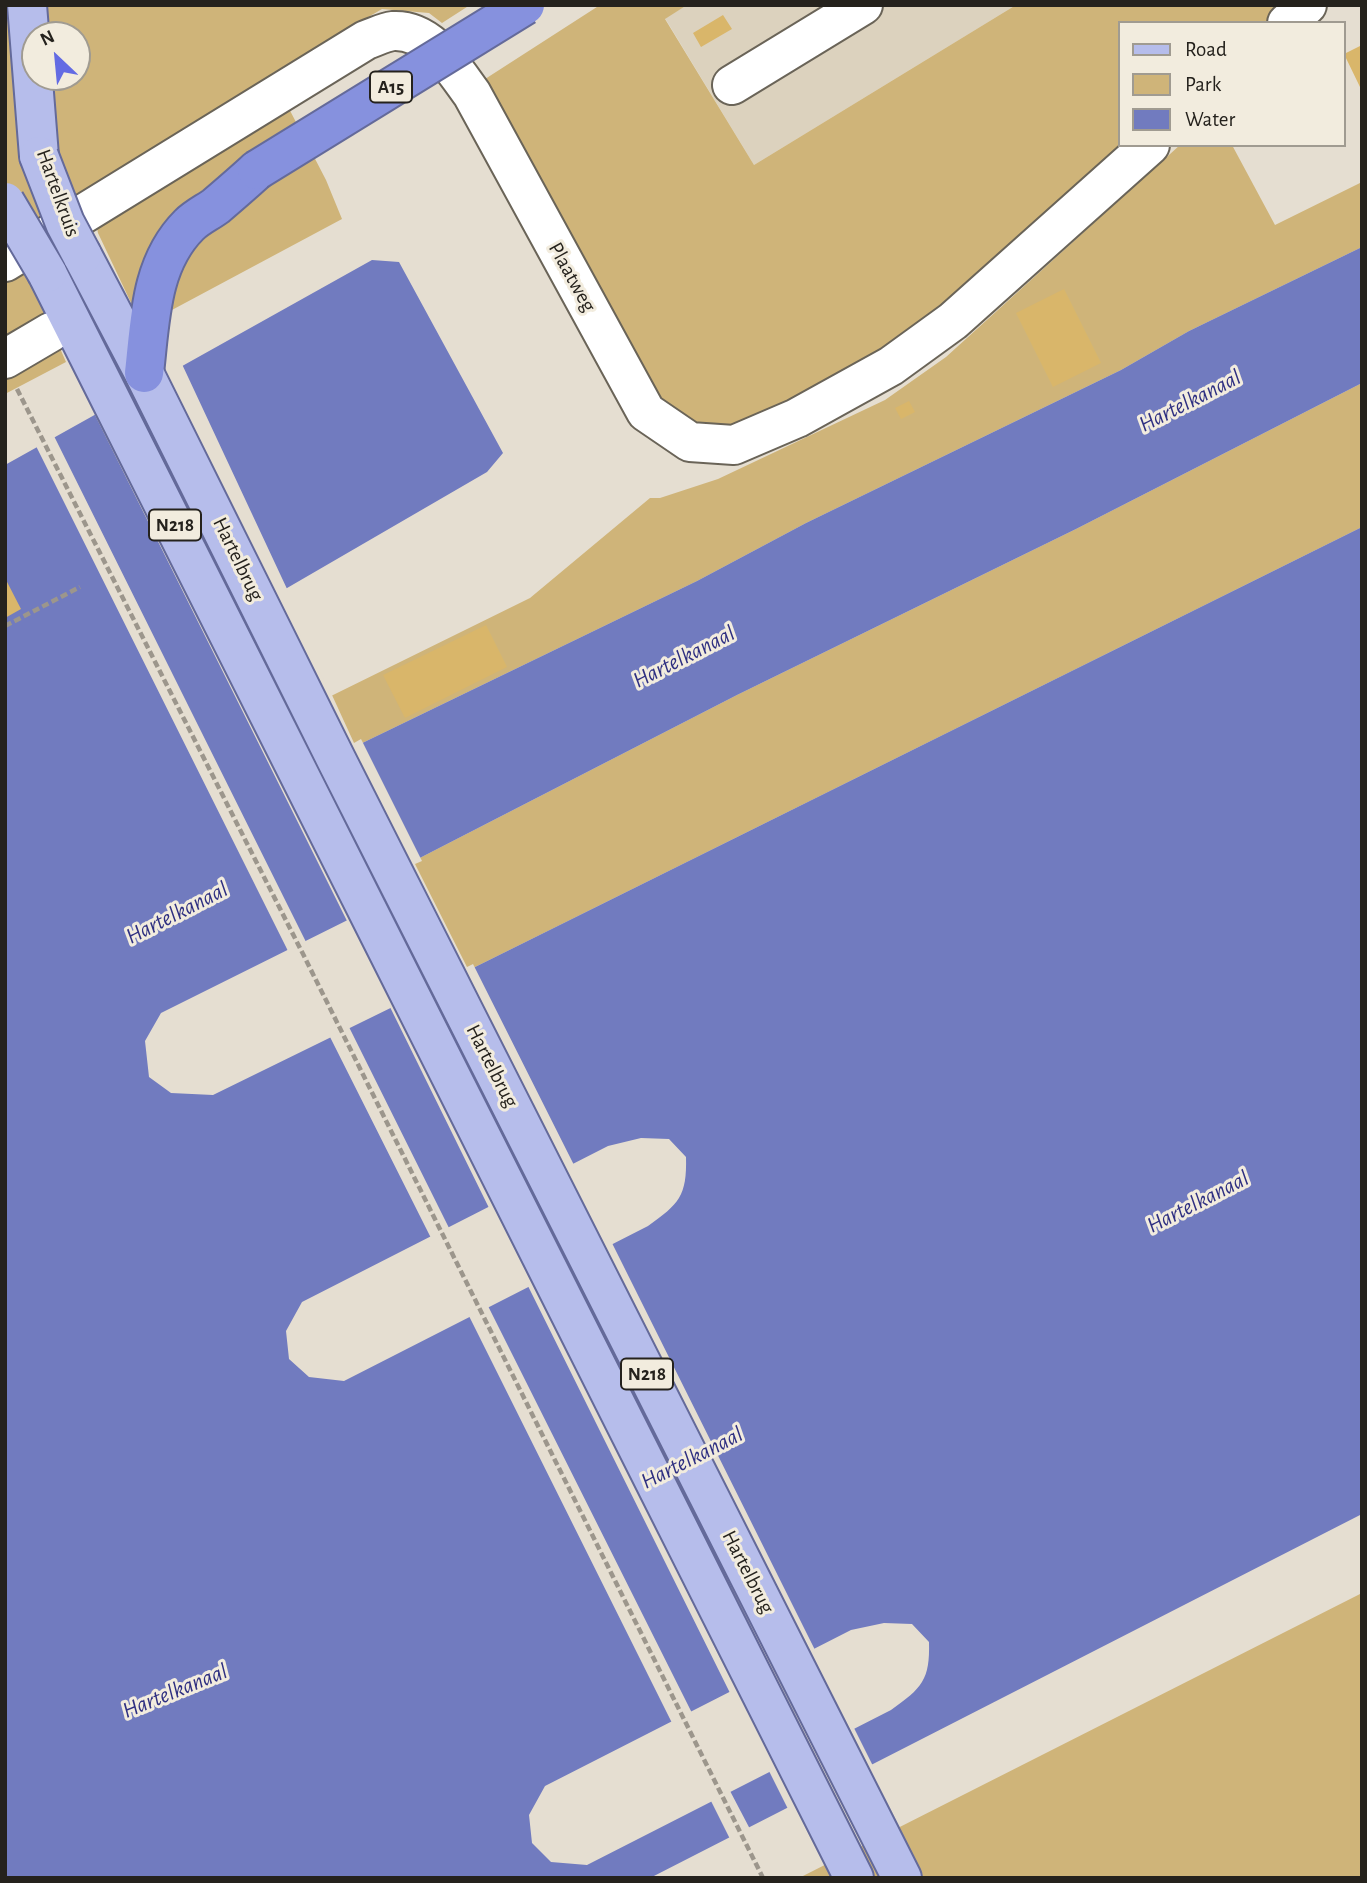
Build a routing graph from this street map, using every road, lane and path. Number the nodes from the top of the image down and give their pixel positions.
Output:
1 (27, 5) edge
2 (525, 5) edge
3 (863, 5) edge
4 (1307, 5) edge
5 (1289, 21) edge
6 (732, 85) dead end
7 (1148, 147) edge
8 (5, 202) edge
9 (82, 255) joint
10 (5, 262) edge
11 (47, 273) joint
12 (51, 332) dead end
13 (11, 373) edge
14 (144, 373) junction
15 (80, 587) dead end
16 (5, 626) edge
17 (763, 1878) edge
18 (853, 1878) edge
19 (902, 1878) edge

1 - 9 main road, Hartelkruis / N218, bridge
2 - 14 highway, A15, bridge
3 - 6 street
4 - 5 street
7 - 10 street, Plaatweg
8 - 11 main road, Hartelkruis / N218, bridge
9 - 14 main road, Hartelbrug / N218
11 - 18 main road, Hartelbrug / N218
12 - 13 street
13 - 17 path
14 - 19 main road, Hartelbrug / N218
15 - 16 path

